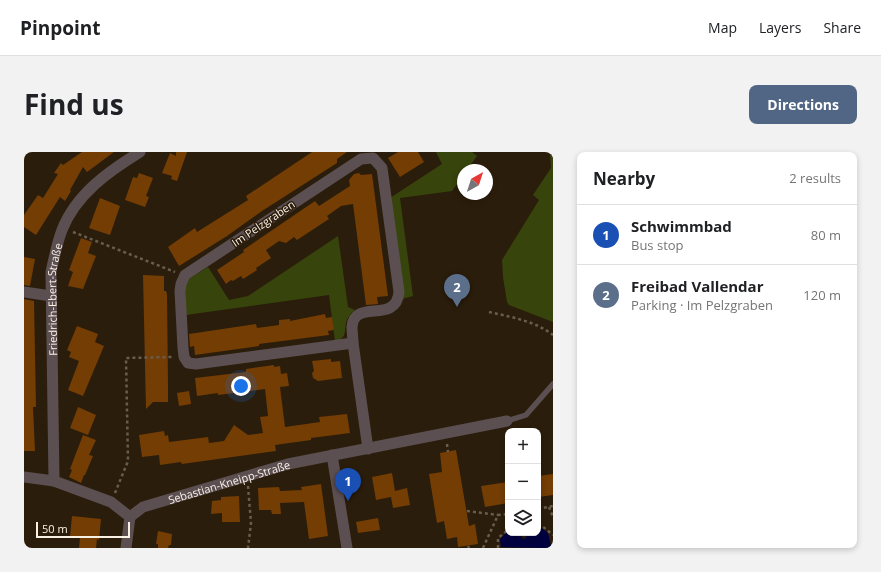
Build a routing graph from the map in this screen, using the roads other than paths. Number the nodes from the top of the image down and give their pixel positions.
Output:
1 (140, 152) edge
2 (24, 292) edge
3 (51, 296) junction
4 (353, 343) junction
5 (553, 384) edge
6 (507, 421) joint
7 (368, 449) junction
8 (332, 455) junction
9 (24, 477) edge
10 (54, 481) junction
11 (130, 517) junction
12 (126, 548) edge
13 (347, 548) edge

1 - 3 street, Friedrich-Ebert-Straße
2 - 3 street
3 - 10 street, Friedrich-Ebert-Straße
4 - 4 street, Im Pelzgraben
4 - 7 street, Im Pelzgraben
5 - 6 lane
6 - 7 street, Sebastian-Kneipp-Straße
7 - 8 street, Sebastian-Kneipp-Straße
8 - 11 street, Sebastian-Kneipp-Straße
8 - 13 street
9 - 10 street
10 - 11 street
11 - 12 street

